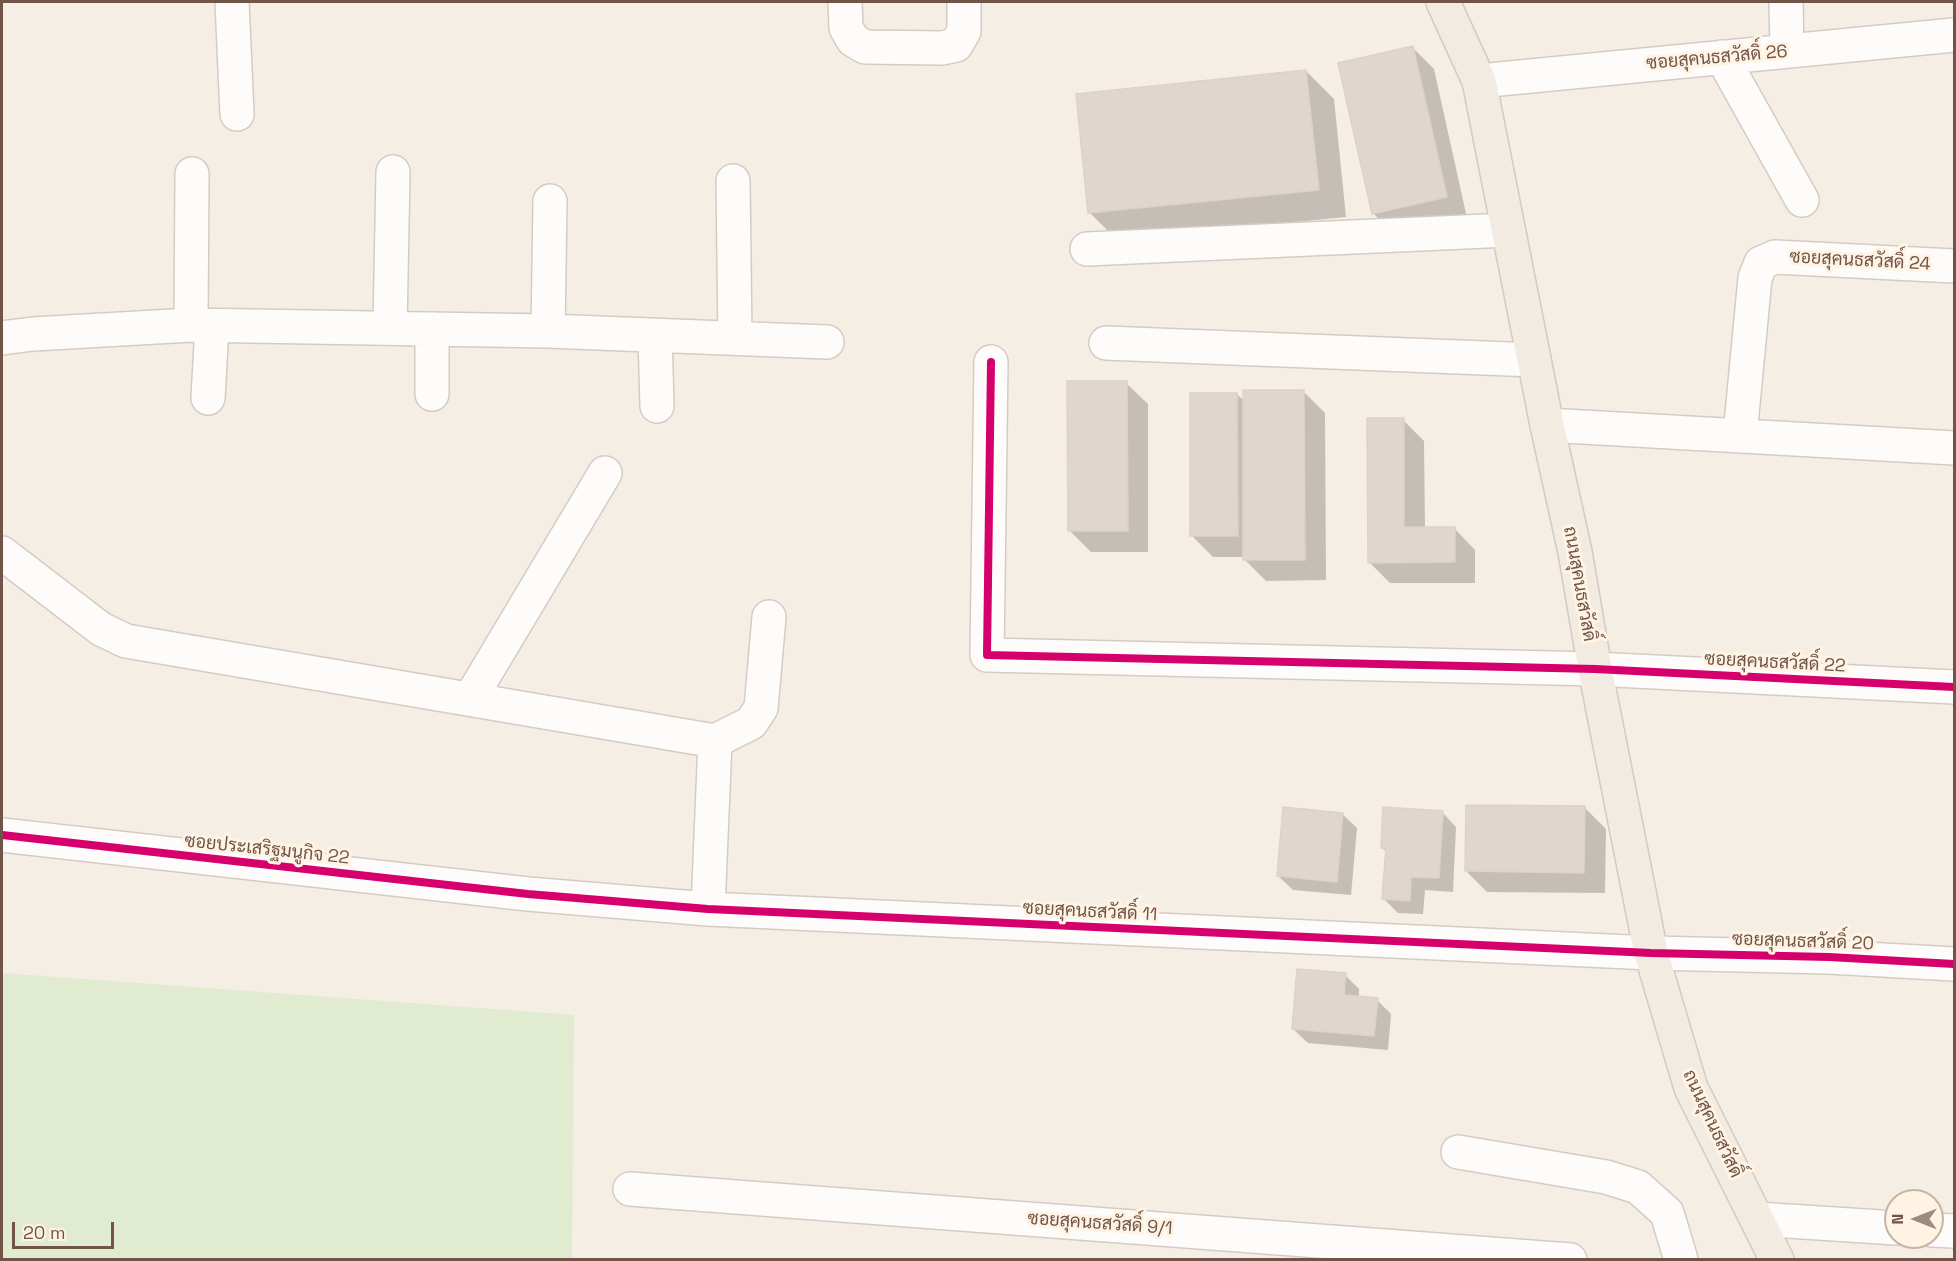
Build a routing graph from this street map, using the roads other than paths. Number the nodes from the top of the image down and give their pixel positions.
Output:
1 (232, 2) edge
2 (845, 2) edge
3 (964, 2) edge
4 (1443, 2) edge
5 (1786, 2) edge
6 (1954, 35) edge
7 (1787, 51) junction
8 (1722, 57) junction
9 (1479, 81) junction
10 (237, 114) dead end
11 (393, 172) dead end
12 (192, 174) dead end
13 (733, 181) dead end
14 (1802, 200) dead end
15 (550, 201) dead end
16 (1508, 230) junction
17 (1087, 249) dead end
18 (1954, 266) edge
19 (201, 326) junction
20 (390, 328) junction
21 (432, 329) junction
22 (548, 331) junction
23 (655, 335) junction
24 (2, 338) edge
25 (735, 338) junction
26 (827, 342) dead end
27 (1106, 343) dead end
28 (1534, 360) junction
29 (991, 362) dead end
30 (432, 394) dead end
31 (208, 398) dead end
32 (657, 406) dead end
33 (1546, 425) junction
34 (1740, 435) junction
35 (1954, 448) edge
36 (605, 473) dead end
37 (2, 553) edge
38 (769, 617) dead end
39 (1595, 669) junction
40 (1954, 687) edge
41 (470, 699) junction
42 (715, 741) junction
43 (2, 835) edge
44 (528, 894) joint
45 (708, 909) junction
46 (1651, 953) junction
47 (1954, 964) edge
48 (1458, 1152) dead end
49 (630, 1189) dead end
50 (1757, 1219) junction
51 (1884, 1227) edge
52 (1570, 1260) edge
53 (1681, 1260) edge
54 (1777, 1260) edge

1 - 10 street
2 - 3 street
4 - 9 main road, ถนนสุคนธสวัสดิ์
5 - 7 street
6 - 7 street, ซอยสุคนธสวัสดิ์ 26
7 - 8 street, ซอยสุคนธสวัสดิ์ 26
8 - 9 street, ซอยสุคนธสวัสดิ์ 26
8 - 14 street
9 - 16 main road, ถนนสุคนธสวัสดิ์
11 - 20 street
12 - 19 street
13 - 25 street
15 - 22 street
16 - 17 street
16 - 28 main road, ถนนสุคนธสวัสดิ์
18 - 34 street, ซอยสุคนธสวัสดิ์ 24
19 - 20 street
19 - 24 street
19 - 31 street
20 - 21 street
21 - 22 street
21 - 30 street
22 - 23 street
23 - 25 street
23 - 32 street
25 - 26 street
27 - 28 street
28 - 33 main road, ถนนสุคนธสวัสดิ์
29 - 39 street, ซอยสุคนธสวัสดิ์ 22
33 - 34 street
33 - 39 main road, ถนนสุคนธสวัสดิ์
34 - 35 street
36 - 41 street
37 - 41 street
38 - 42 street
39 - 40 street, ซอยสุคนธสวัสดิ์ 22
39 - 46 main road, ถนนสุคนธสวัสดิ์
41 - 42 street
42 - 45 street
43 - 44 street, ซอยประเสริฐมนูกิจ 22
44 - 45 street, ซอยสุคนธสวัสดิ์ 11
45 - 46 street, ซอยสุคนธสวัสดิ์ 11
46 - 47 street, ซอยสุคนธสวัสดิ์ 20
46 - 50 main road, ถนนสุคนธสวัสดิ์
48 - 53 street
49 - 52 street, ซอยสุคนธสวัสดิ์ 9/1
50 - 51 street
50 - 54 main road, ถนนสุคนธสวัสดิ์

